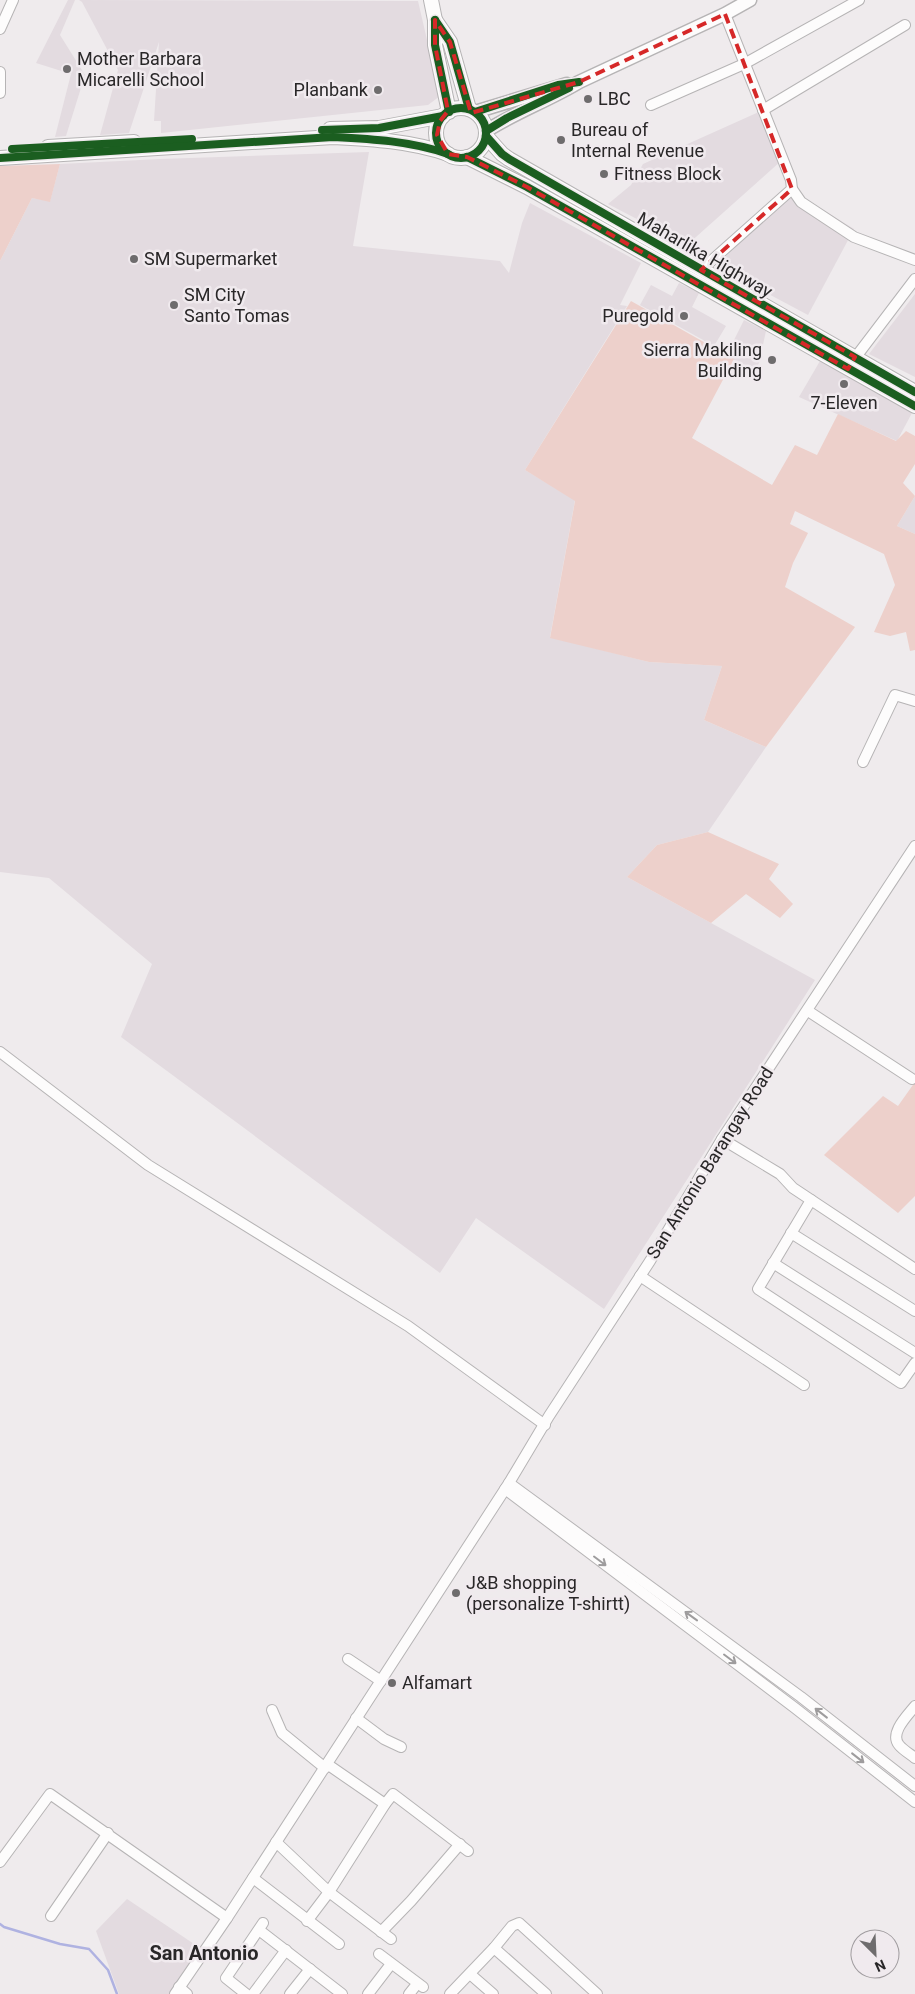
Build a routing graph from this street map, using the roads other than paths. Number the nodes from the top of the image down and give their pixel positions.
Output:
1 (13, 0) edge
2 (430, 0) edge
3 (750, 0) edge
4 (859, 0) edge
5 (725, 14) junction
6 (435, 20) junction
7 (905, 25) dead end
8 (0, 30) edge
9 (744, 64) junction
10 (0, 72) edge
11 (580, 82) junction
12 (0, 93) edge
13 (651, 105) dead end
14 (763, 110) junction
15 (472, 111) junction
16 (446, 114) junction
17 (486, 133) junction
18 (0, 150) edge
19 (448, 154) junction
20 (467, 157) junction
21 (0, 158) edge
22 (792, 190) junction
23 (915, 260) edge
24 (701, 270) junction
25 (915, 280) edge
26 (852, 363) junction
27 (915, 392) edge
28 (915, 406) edge
29 (915, 701) edge
30 (863, 762) dead end
31 (915, 846) edge
32 (808, 1011) junction
33 (0, 1052) edge
34 (912, 1079) dead end
35 (722, 1139) junction
36 (812, 1200) junction
37 (791, 1233) junction
38 (773, 1263) junction
39 (915, 1269) edge
40 (640, 1276) junction
41 (915, 1311) edge
42 (915, 1353) edge
43 (915, 1363) edge
44 (804, 1385) dead end
45 (545, 1425) junction
46 (507, 1486) junction
47 (348, 1659) dead end
48 (381, 1681) junction
49 (915, 1706) edge
50 (272, 1710) dead end
51 (356, 1718) junction
52 (401, 1747) dead end
53 (915, 1758) edge
54 (326, 1766) junction
55 (915, 1785) edge
56 (906, 1796) junction
57 (915, 1802) edge
58 (385, 1804) junction
59 (108, 1833) junction
60 (276, 1842) junction
61 (0, 1862) edge
62 (253, 1878) junction
63 (329, 1892) junction
64 (51, 1916) dead end
65 (227, 1918) junction
66 (307, 1921) junction
67 (381, 1932) junction
68 (391, 1939) dead end
69 (338, 1944) dead end
70 (494, 1948) junction
71 (286, 1950) junction
72 (379, 1954) dead end
73 (391, 1964) junction
74 (310, 1969) junction
75 (470, 1974) junction
76 (331, 1991) edge
77 (180, 1992) edge
78 (246, 1994) edge
79 (253, 1994) edge
80 (290, 1994) edge
81 (342, 1994) edge
82 (368, 1994) edge
83 (409, 1994) edge
84 (450, 1994) edge
85 (493, 1994) edge
86 (546, 1994) edge
87 (597, 1994) edge

1 - 8 street
2 - 6 highway
3 - 5 main road
4 - 9 street
5 - 9 street
5 - 11 main road
6 - 15 highway
6 - 16 highway
7 - 14 street
9 - 13 street
9 - 14 street
10 - 12 street
11 - 15 main road
11 - 17 main road
14 - 22 street
15 - 16 highway
15 - 17 highway
16 - 18 highway
16 - 19 highway
17 - 20 highway
17 - 24 highway, Maharlika Highway
19 - 20 highway
19 - 21 highway
20 - 26 highway, Maharlika Highway
22 - 23 street
22 - 24 street
24 - 26 highway, Maharlika Highway
25 - 26 street
26 - 27 highway, Maharlika Highway
26 - 28 highway, Maharlika Highway
29 - 30 street
31 - 32 street, San Antonio Barangay Road
32 - 34 street
32 - 35 street, San Antonio Barangay Road
33 - 45 street
35 - 36 street
35 - 40 street, San Antonio Barangay Road
36 - 37 street
36 - 39 street
37 - 38 street
37 - 41 street
38 - 42 street
38 - 43 street
40 - 44 street
40 - 45 street, San Antonio Barangay Road
45 - 46 street, San Antonio Barangay Road
46 - 48 street, San Antonio Barangay Road
55 -> 46 street
46 -> 56 street
47 - 48 street
48 - 51 street, San Antonio Barangay Road
49 - 53 street
50 - 54 street
51 - 52 street
51 - 54 street, San Antonio Barangay Road
54 - 58 street
54 - 60 street, San Antonio Barangay Road
55 - 56 street
56 - 57 street
58 - 63 street
58 - 67 street
59 - 61 street
59 - 64 street
59 - 65 street
60 - 62 street, San Antonio Barangay Road
60 - 63 street
62 - 65 street, San Antonio Barangay Road
62 - 66 street
63 - 66 street
63 - 67 street
65 - 77 street, San Antonio Barangay Road
66 - 69 street
67 - 68 street
70 - 75 street
70 - 86 street
70 - 87 street
71 - 74 street
71 - 78 street
71 - 79 street
72 - 73 street
73 - 82 street
73 - 83 street
74 - 76 street
74 - 80 street
75 - 84 street
75 - 85 street
76 - 81 street

